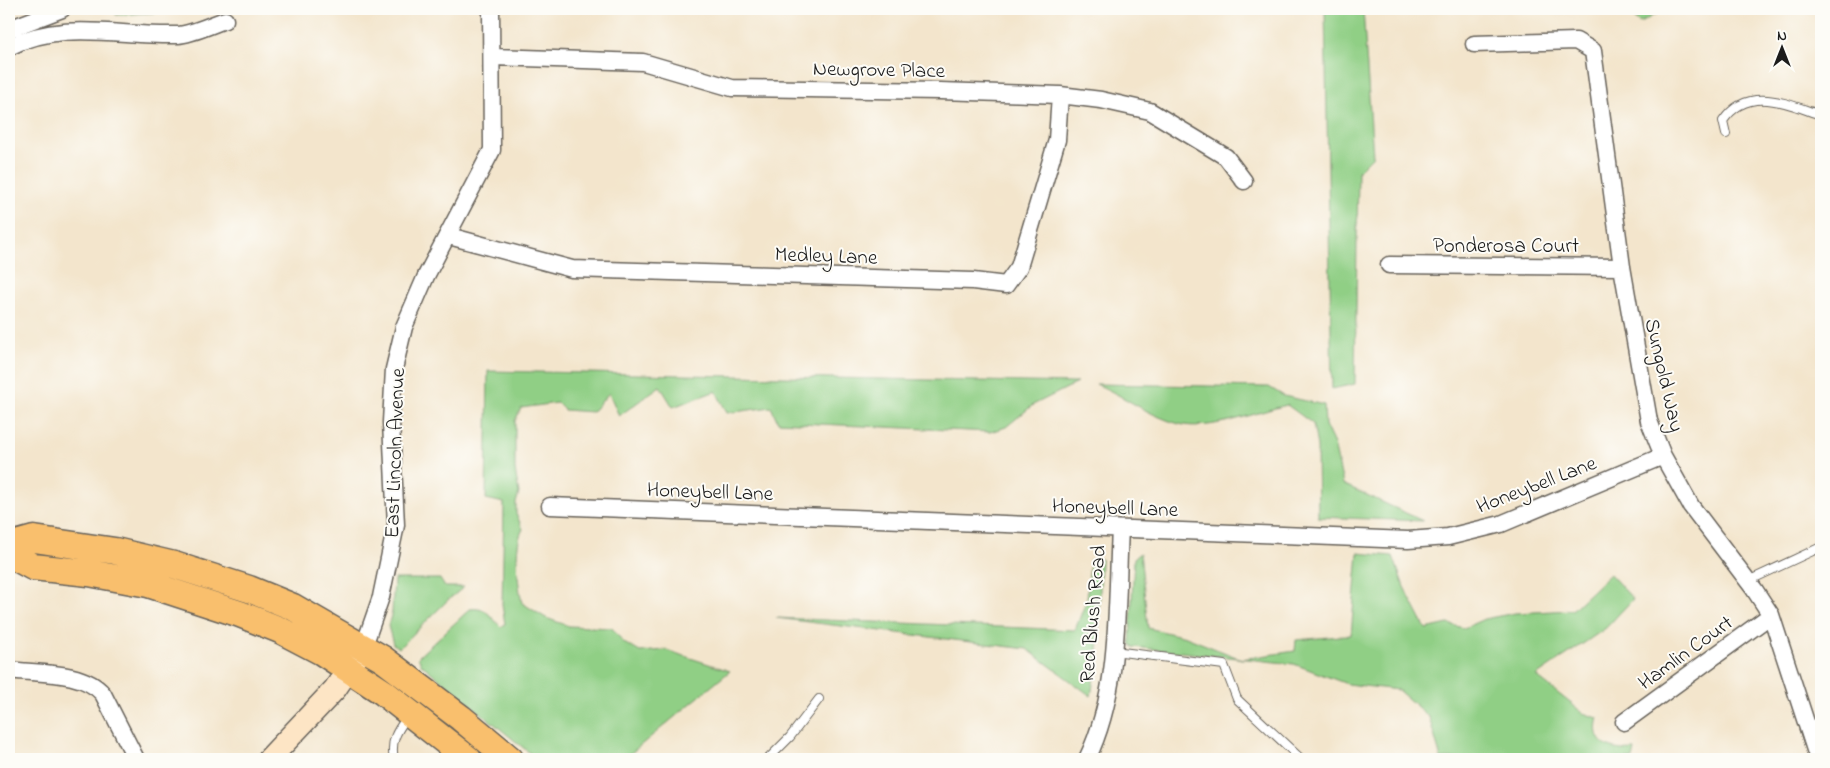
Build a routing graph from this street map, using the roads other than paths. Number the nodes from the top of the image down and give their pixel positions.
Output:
1 (62, 9) edge
2 (491, 9) edge
3 (225, 20) dead end
4 (9, 28) edge
5 (1474, 44) dead end
6 (9, 47) edge
7 (492, 57) junction
8 (1060, 95) junction
9 (1821, 115) edge
10 (1726, 134) dead end
11 (1244, 181) dead end
12 (449, 236) junction
13 (1389, 266) dead end
14 (1622, 267) junction
15 (1663, 456) junction
16 (550, 506) dead end
17 (1120, 529) junction
18 (9, 546) edge
19 (1819, 548) dead end
20 (9, 554) edge
21 (1748, 581) junction
22 (1771, 615) junction
23 (364, 646) junction
24 (1114, 651) junction
25 (348, 669) junction
26 (9, 670) edge
27 (819, 700) dead end
28 (409, 713) junction
29 (1624, 722) dead end
30 (465, 758) edge
31 (136, 759) edge
32 (270, 759) edge
33 (394, 759) edge
34 (510, 759) edge
35 (768, 759) edge
36 (1087, 759) edge
37 (1301, 759) edge
38 (1818, 759) edge

1 - 4 street
2 - 7 street, East Lincoln Avenue
3 - 6 street
5 - 14 street, Sungold Way
7 - 8 street, Newgrove Place
7 - 12 street, East Lincoln Avenue
8 - 11 street, Newgrove Place
8 - 12 street, Medley Lane
9 - 10 lane
12 - 23 street, East Lincoln Avenue
13 - 14 street, Ponderosa Court
14 - 15 street, Sungold Way
15 - 17 street, Honeybell Lane
15 - 21 street, Sungold Way
16 - 17 street, Honeybell Lane
17 - 24 street, Red Blush Road
18 - 23 main road
19 - 21 lane
20 - 25 main road
21 - 22 street, Sungold Way
22 - 29 street, Hamlin Court
22 - 38 street, Sungold Way
23 - 25 main road, East Lincoln Avenue
23 - 34 main road
24 - 36 street, Red Blush Road
24 - 37 lane
25 - 28 main road
25 - 32 main road, East Lincoln Avenue
26 - 31 street
27 - 35 lane
28 - 30 main road
28 - 33 lane

